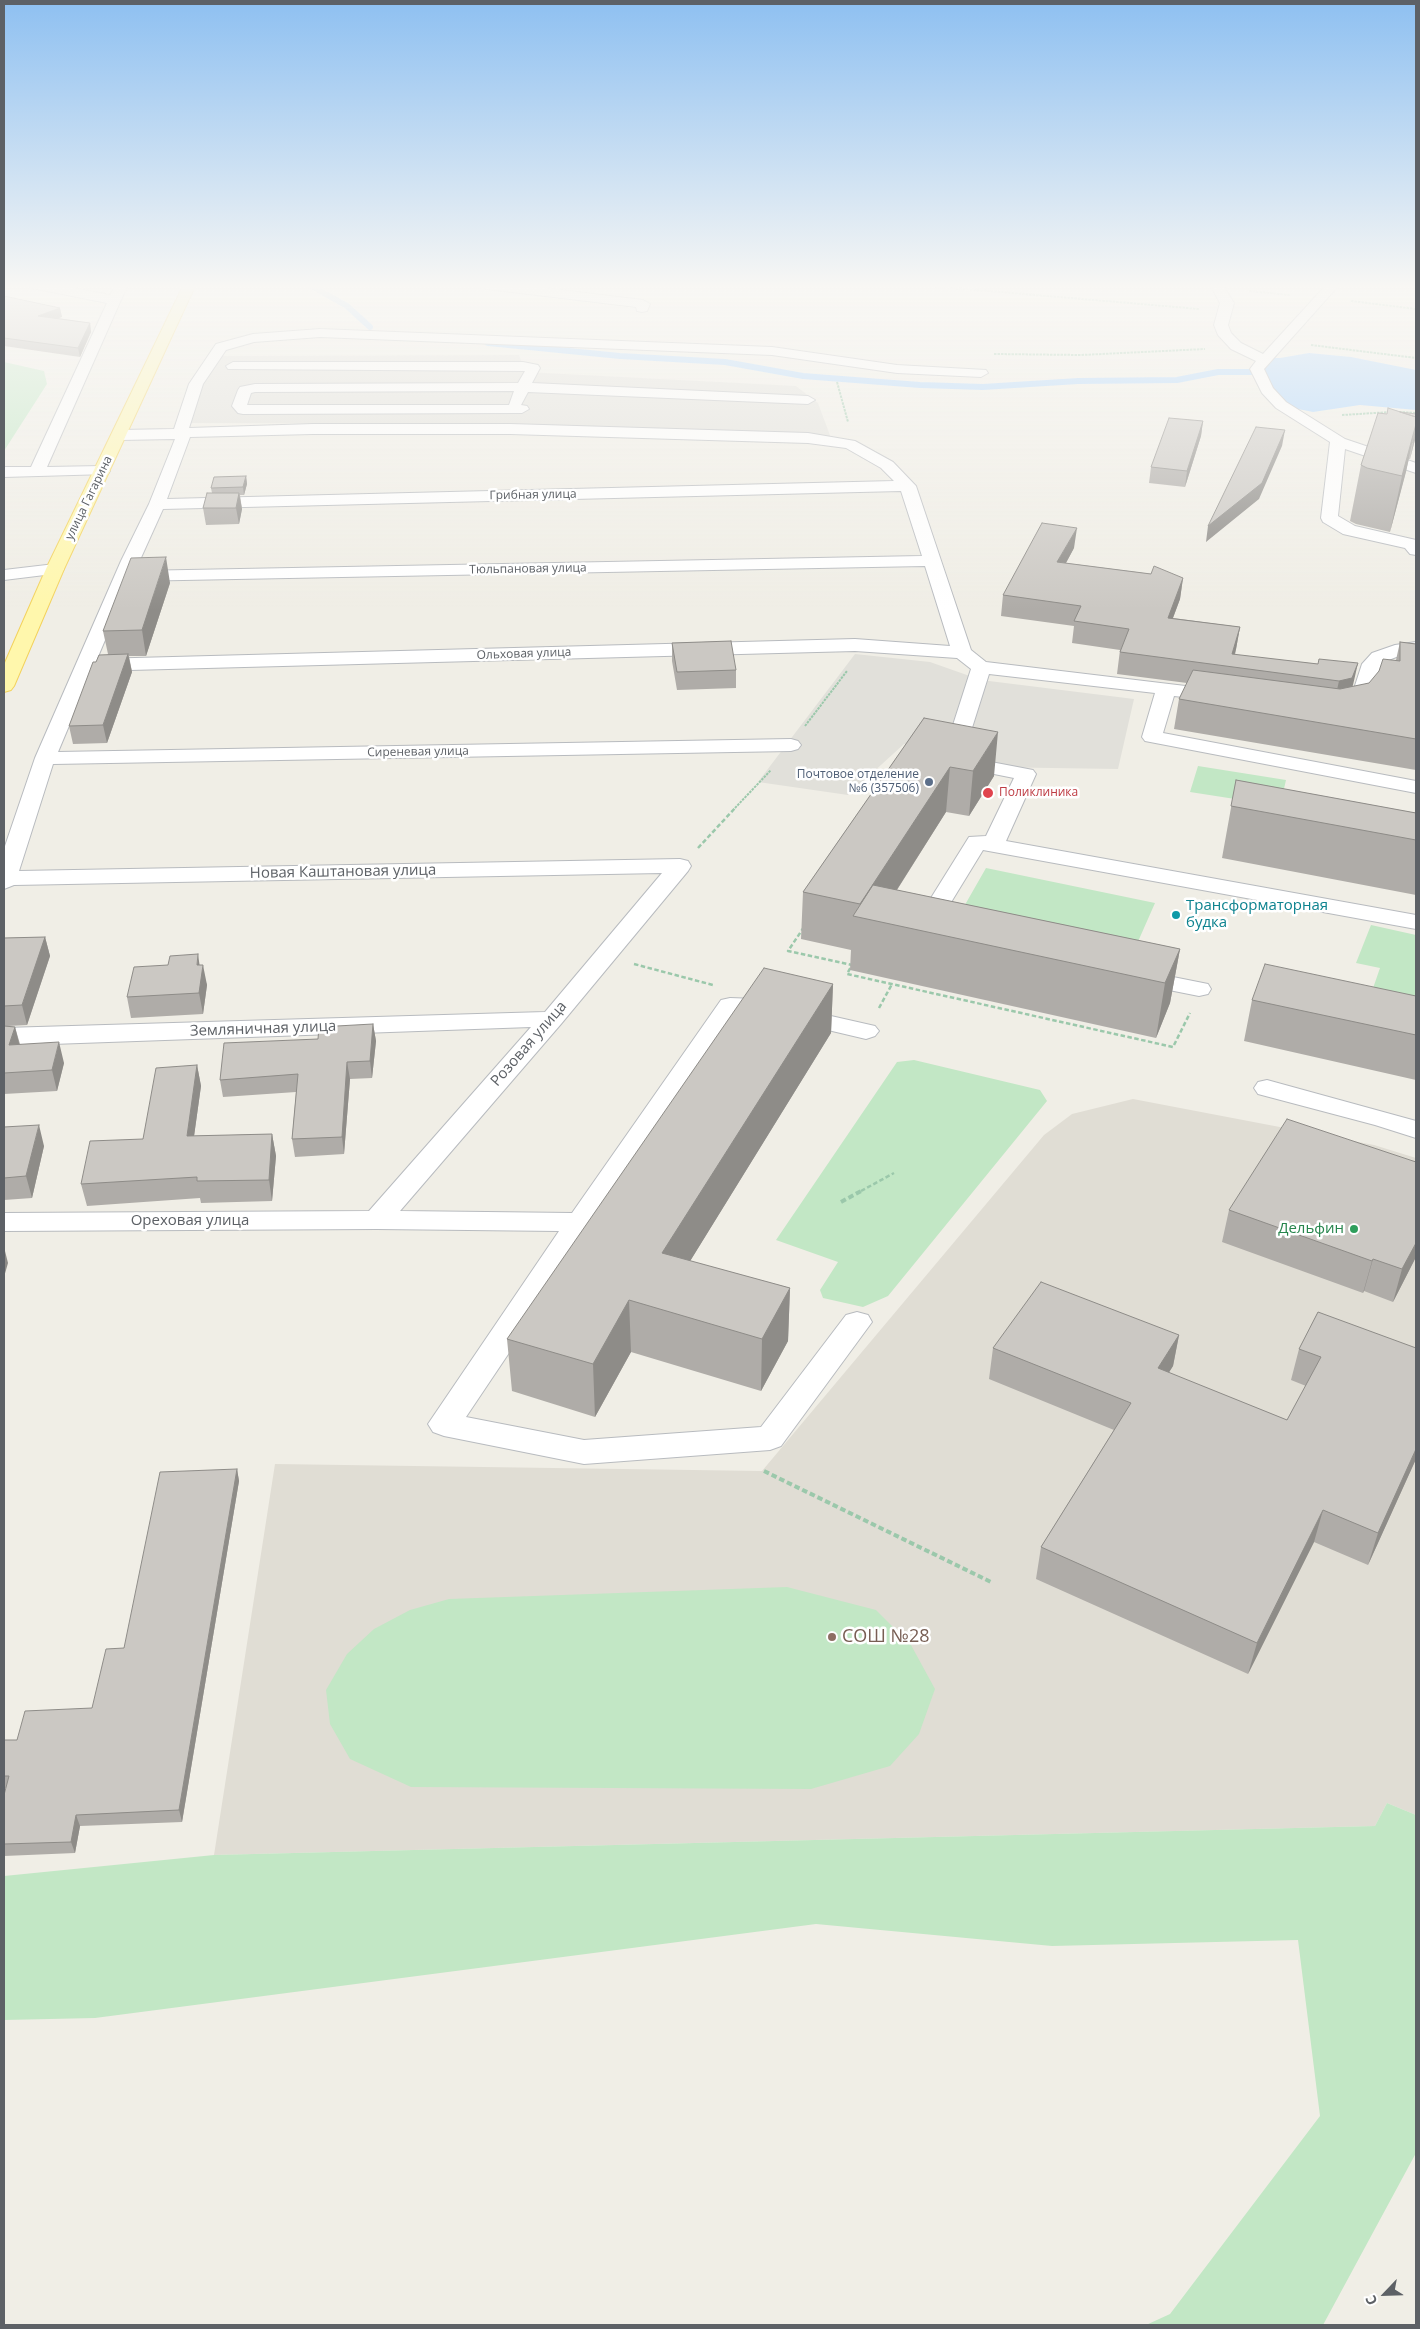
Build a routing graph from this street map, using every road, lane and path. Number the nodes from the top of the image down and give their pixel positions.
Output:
1 (839, 392) dead end
2 (73, 393) edge
3 (140, 393) edge
4 (193, 393) edge
5 (244, 393) edge
6 (520, 393) edge
7 (648, 393) edge
8 (1269, 393) edge
9 (808, 400) dead end
10 (522, 409) junction
11 (1416, 413) edge
12 (845, 414) dead end
13 (1294, 415) junction
14 (528, 430) junction
15 (180, 433) junction
16 (120, 435) junction
17 (1338, 441) junction
18 (1416, 468) edge
19 (102, 471) junction
20 (4, 472) edge
21 (37, 472) junction
22 (908, 486) junction
23 (157, 504) junction
24 (1416, 550) edge
25 (934, 561) junction
26 (54, 569) junction
27 (4, 575) edge
28 (123, 576) junction
29 (1416, 648) edge
30 (962, 653) junction
31 (85, 665) junction
32 (981, 667) junction
33 (4, 686) edge
34 (1166, 690) junction
35 (1240, 697) edge
36 (1325, 710) edge
37 (791, 745) dead end
38 (45, 758) junction
39 (1416, 788) edge
40 (977, 842) junction
41 (680, 866) joint
42 (4, 880) edge
43 (1416, 922) edge
44 (804, 927) edge
45 (940, 937) edge
46 (604, 956) junction
47 (1112, 972) edge
48 (1199, 989) joint
49 (730, 1005) junction
50 (552, 1018) junction
51 (866, 1031) dead end
52 (4, 1036) edge
53 (1266, 1088) dead end
54 (1416, 1130) edge
55 (894, 1174) dead end
56 (841, 1202) dead end
57 (376, 1220) junction
58 (4, 1222) edge
59 (580, 1222) junction
60 (857, 1322) dead end
61 (763, 1470) dead end
62 (993, 1583) dead end

1 - 12 path
2 - 21 street
3 - 16 main road, улица Гагарина
4 - 15 street
5 - 10 street
6 - 10 street
7 - 9 street
8 - 13 street
10 - 14 street
11 - 13 path
13 - 17 street
14 - 15 street
14 - 22 street
15 - 16 street
15 - 23 street
16 - 19 main road, улица Гагарина
17 - 18 street
17 - 24 street
19 - 21 street
19 - 26 main road, улица Гагарина
20 - 21 street
22 - 23 street, Грибная улица
22 - 25 street
23 - 28 street
25 - 28 street, Тюльпановая улица
25 - 30 street
26 - 27 street
26 - 33 main road, улица Гагарина
28 - 31 street
29 - 36 street
30 - 31 street, Ольховая улица
30 - 32 street
31 - 38 street
32 - 34 street
32 - 40 street
34 - 35 street
34 - 39 street
37 - 38 street, Сиреневая улица
38 - 42 street
40 - 43 street
40 - 45 street
41 - 42 street, Новая Каштановая улица
41 - 46 street, Розовая улица
44 - 48 path
46 - 49 path
46 - 50 street, Розовая улица
47 - 48 street
49 - 51 street
49 - 59 street
50 - 52 street, Земляничная улица
50 - 57 street, Розовая улица
53 - 54 street
55 - 56 path
57 - 58 street, Ореховая улица
57 - 59 street, Ореховая улица
59 - 60 street
61 - 62 path

